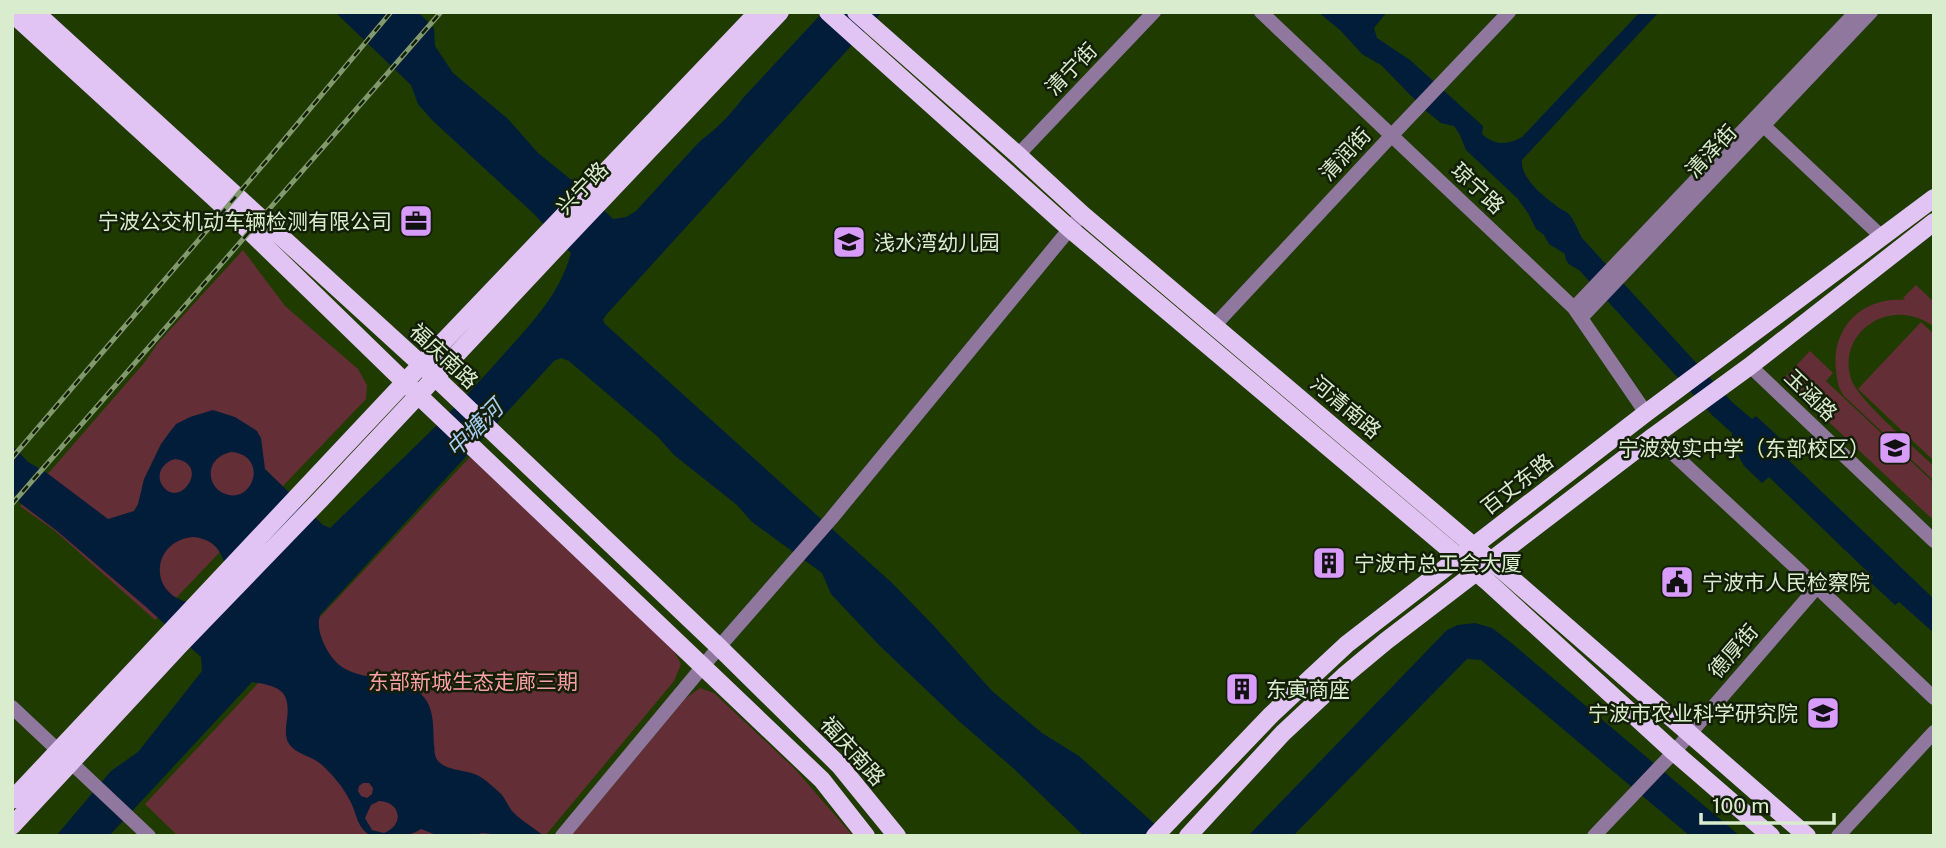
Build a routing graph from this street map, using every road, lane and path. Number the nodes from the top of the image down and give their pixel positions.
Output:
1 (35, 12) edge
2 (758, 12) edge
3 (780, 12) edge
4 (856, 12) edge
5 (1154, 12) edge
6 (1261, 12) edge
7 (1509, 12) edge
8 (1856, 12) edge
9 (1871, 12) edge
10 (12, 13) edge
11 (830, 13) edge
12 (865, 33) junction
13 (1764, 126) junction
14 (1391, 135) junction
15 (1018, 155) junction
16 (594, 196) junction
17 (1934, 198) edge
18 (1082, 214) junction
19 (1934, 222) edge
20 (1070, 229) junction
21 (1882, 237) junction
22 (1578, 313) junction
23 (1214, 326) junction
24 (1749, 366) junction
25 (428, 371) junction
26 (412, 389) junction
27 (1646, 413) junction
28 (1654, 436) junction
29 (1934, 541) edge
30 (1466, 551) junction
31 (1491, 560) junction
32 (1476, 572) junction
33 (1817, 587) junction
34 (719, 647) junction
35 (704, 667) junction
36 (1934, 698) edge
37 (12, 707) edge
38 (1934, 732) edge
39 (1688, 734) junction
40 (1674, 752) junction
41 (64, 757) junction
42 (12, 800) edge
43 (12, 826) edge
44 (140, 831) edge
45 (566, 831) edge
46 (1195, 833) edge
47 (866, 836) edge
48 (897, 836) edge
49 (1155, 836) edge
50 (1594, 836) edge
51 (1771, 836) edge
52 (1807, 836) edge
53 (1839, 836) edge

1 - 25 main road, 福庆南路
2 - 16 main road
3 - 16 main road, 兴宁路
4 - 12 main road, 河清南路
5 - 15 street, 清宁街
6 - 14 street, 琼宁路
7 - 14 street, 清润街
8 - 22 street, 清泽街
9 - 13 street, 清泽街
10 - 26 main road, 福庆南路
11 - 12 main road
12 - 15 main road, 河清南路
12 - 20 main road, 河清南路
13 - 21 street
13 - 22 street, 清泽街
14 - 22 street, 琼宁路
14 - 23 street, 清润街
15 - 18 main road, 河清南路
16 - 25 main road
17 - 21 main road, 百丈东路
18 - 20 street
18 - 23 main road, 河清南路
19 - 24 main road
20 - 30 main road, 河清南路
20 - 34 street
21 - 27 main road, 百丈东路
22 - 27 street, 琼宁路
23 - 30 main road, 河清南路
24 - 28 main road
24 - 29 street, 玉涵路
25 - 26 main road
25 - 34 main road, 福庆南路
26 - 35 main road, 福庆南路
26 - 41 main road
27 - 30 main road, 百丈东路
28 - 31 main road
28 - 33 street
30 - 31 main road, 河清南路
30 - 32 main road, 河清南路
30 - 49 main road, 百丈东路
31 - 32 main road
31 - 39 main road, 河清南路
32 - 40 main road, 河清南路
32 - 46 main road
33 - 36 street
33 - 39 street, 德厚街
34 - 35 street
34 - 48 main road, 福庆南路
35 - 45 street
35 - 47 main road, 福庆南路
37 - 41 street
38 - 53 street
39 - 40 street, 德厚街
39 - 52 main road, 河清南路
40 - 50 street, 德厚街
40 - 51 main road, 河清南路
41 - 42 main road
41 - 43 main road
41 - 44 street

